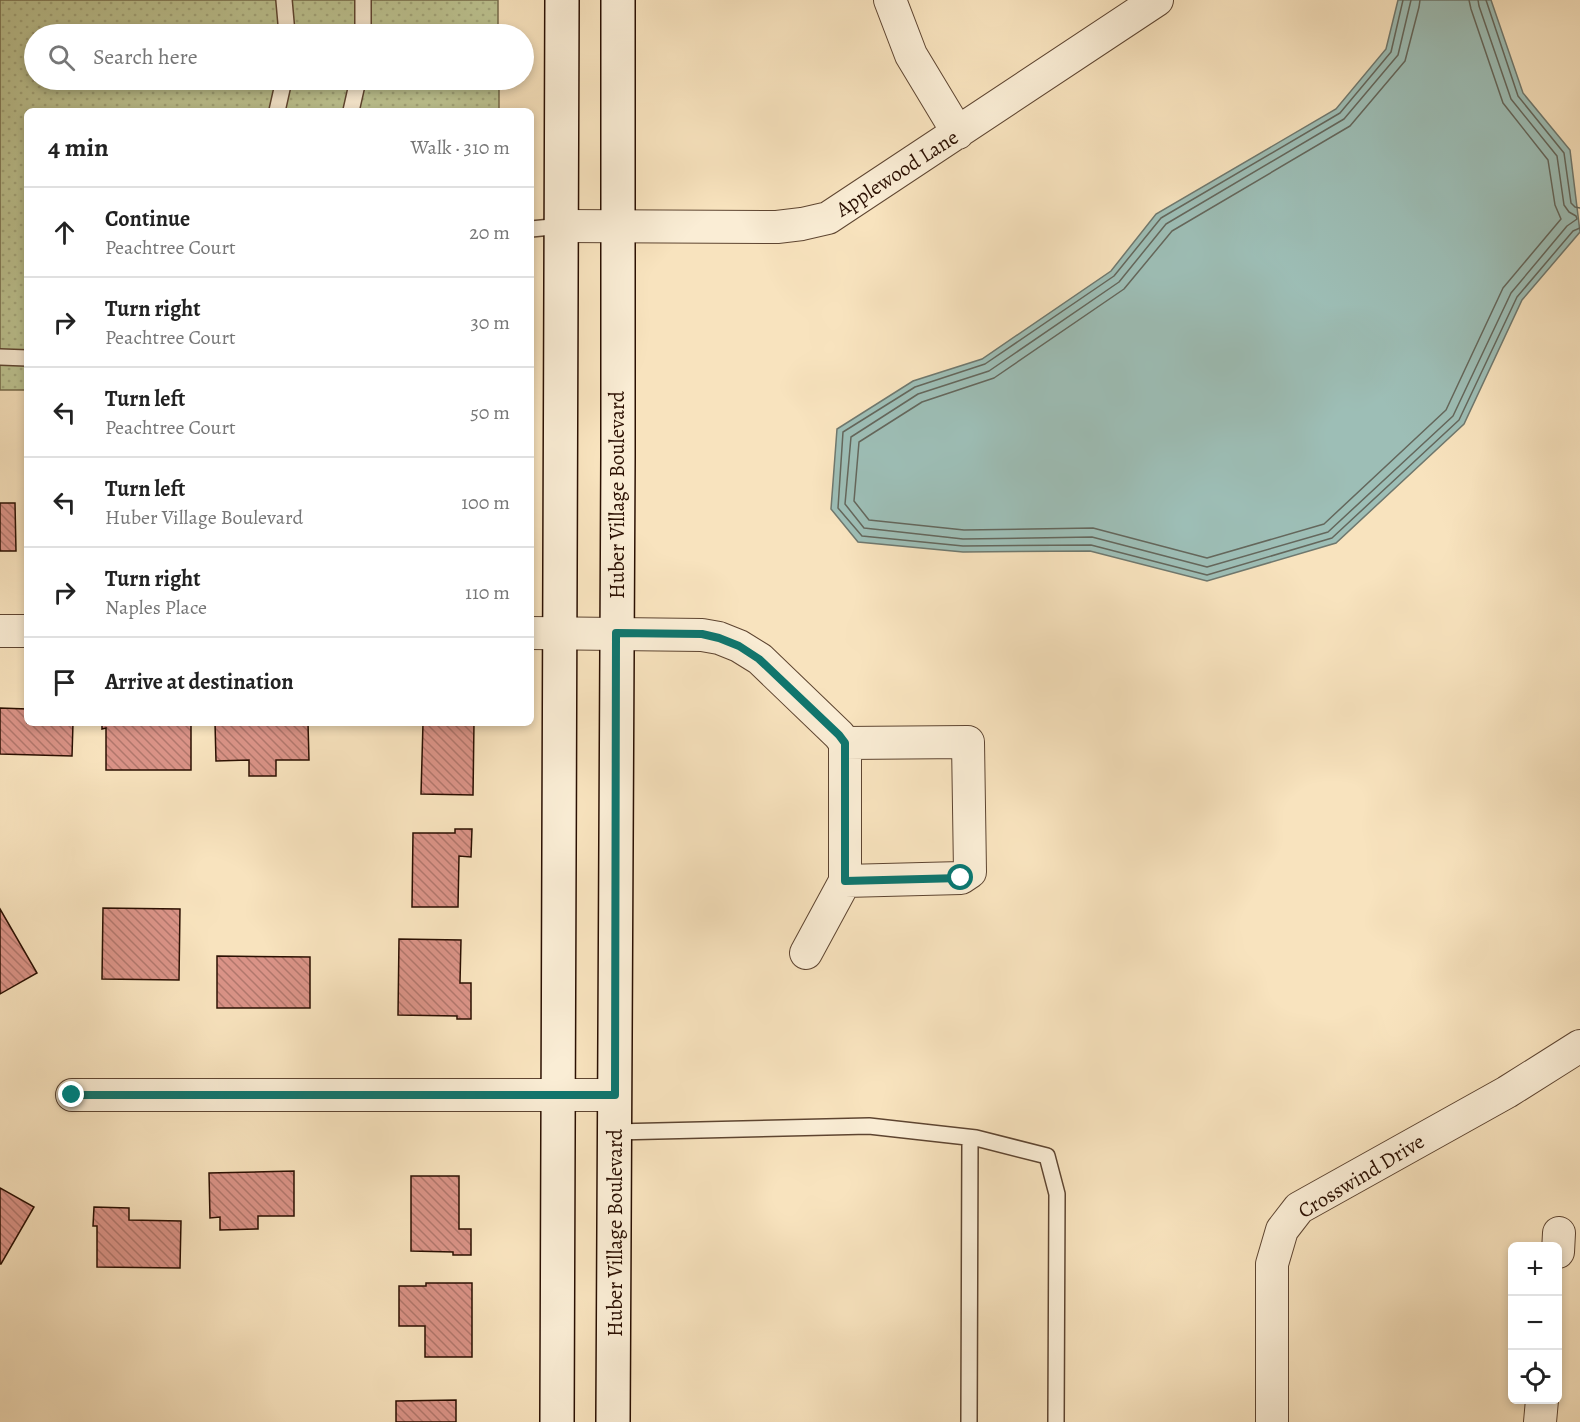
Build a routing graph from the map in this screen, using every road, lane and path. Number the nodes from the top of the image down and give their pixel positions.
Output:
1 (284, 0) edge
2 (363, 0) edge
3 (562, 0) edge
4 (618, 0) edge
5 (890, 0) edge
6 (1158, 0) edge
7 (286, 24) edge
8 (363, 24) edge
9 (282, 90) edge
10 (356, 90) edge
11 (278, 108) edge
12 (352, 108) edge
13 (958, 133) junction
14 (618, 225) junction
15 (546, 227) edge
16 (0, 357) edge
17 (24, 357) edge
18 (0, 631) edge
19 (24, 631) edge
20 (546, 633) edge
21 (616, 633) junction
22 (845, 743) junction
23 (845, 881) junction
24 (806, 953) dead end
25 (1580, 1046) edge
26 (72, 1095) dead end
27 (559, 1095) junction
28 (615, 1095) junction
29 (615, 1132) junction
30 (970, 1138) junction
31 (1542, 1404) edge
32 (557, 1422) edge
33 (614, 1422) edge
34 (969, 1422) edge
35 (1056, 1422) edge
36 (1272, 1422) edge
37 (1540, 1422) edge

1 - 7 lane
2 - 8 lane
3 - 15 street
4 - 14 street, Huber Village Boulevard
5 - 13 street
6 - 13 street, Applewood Lane
9 - 11 lane
10 - 12 lane
13 - 14 street, Applewood Lane
14 - 15 street, Applewood Lane
14 - 21 street, Huber Village Boulevard
15 - 20 street
16 - 17 lane
18 - 19 street
20 - 21 street
20 - 27 street
21 - 22 street
21 - 28 street, Huber Village Boulevard
22 - 23 street
22 - 23 street
23 - 24 street
25 - 36 street, Crosswind Drive
26 - 27 street
27 - 28 street
27 - 32 street
28 - 29 street, Huber Village Boulevard
29 - 30 lane
29 - 33 street, Huber Village Boulevard
30 - 34 lane
30 - 35 lane
31 - 37 street

